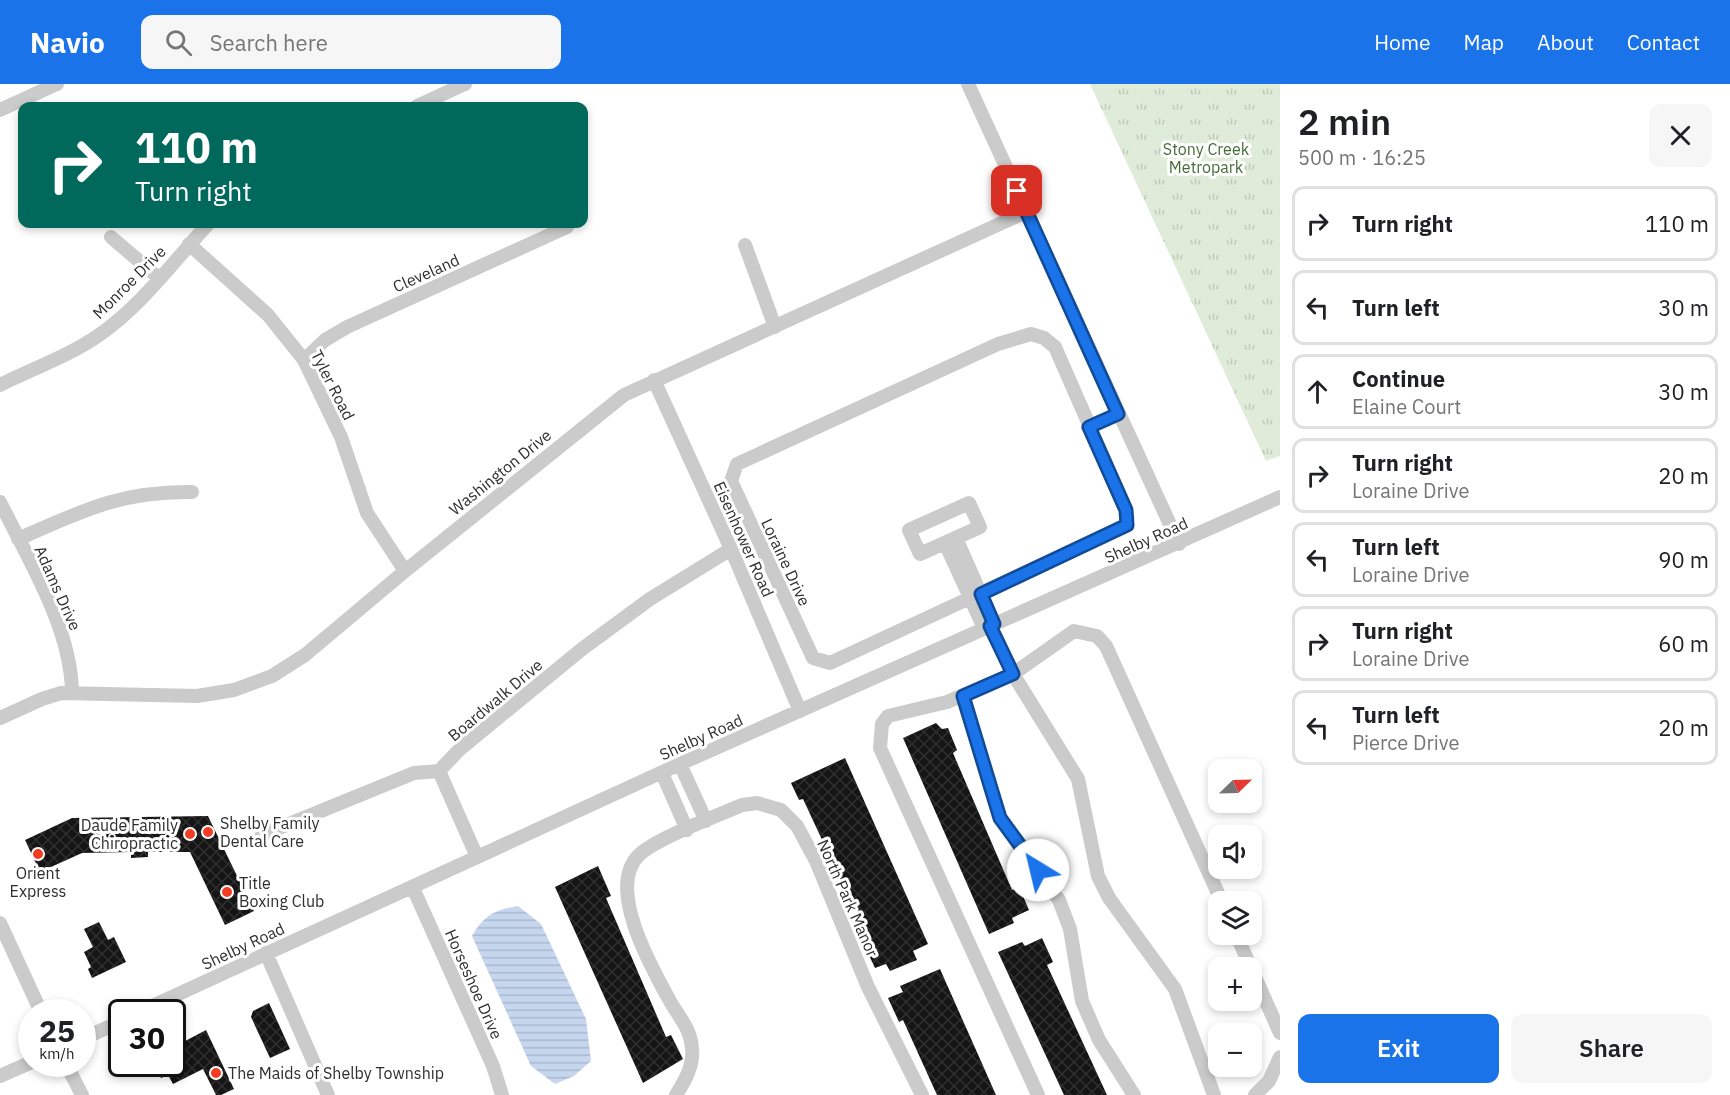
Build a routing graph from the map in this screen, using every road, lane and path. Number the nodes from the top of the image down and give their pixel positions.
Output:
1 (57, 84) edge
2 (465, 84) edge
3 (968, 84) edge
4 (426, 102) edge
5 (0, 110) edge
6 (1026, 212) junction
7 (204, 228) edge
8 (565, 228) edge
9 (111, 237) dead end
10 (189, 244) junction
11 (745, 245) dead end
12 (159, 278) junction
13 (775, 327) junction
14 (304, 360) junction
15 (654, 381) junction
16 (0, 385) edge
17 (1118, 414) junction
18 (1089, 427) junction
19 (192, 492) dead end
20 (1280, 497) edge
21 (0, 502) edge
22 (18, 539) junction
23 (951, 541) junction
24 (1179, 544) junction
25 (731, 549) junction
26 (405, 571) junction
27 (976, 596) junction
28 (989, 626) junction
29 (1013, 674) junction
30 (72, 692) junction
31 (963, 696) junction
32 (800, 711) junction
33 (0, 718) edge
34 (680, 764) junction
35 (440, 771) junction
36 (662, 773) junction
37 (706, 821) junction
38 (687, 830) junction
39 (262, 836) dead end
40 (477, 858) junction
41 (412, 888) junction
42 (1217, 891) edge
43 (0, 923) edge
44 (1241, 945) edge
45 (266, 953) junction
46 (35, 999) edge
47 (167, 999) edge
48 (1280, 1033) edge
49 (1280, 1058) edge
50 (18, 1068) edge
51 (0, 1076) edge
52 (73, 1077) edge
53 (82, 1095) edge
54 (328, 1095) edge
55 (502, 1095) edge
56 (676, 1095) edge
57 (922, 1095) edge
58 (1038, 1095) edge
59 (1134, 1095) edge
60 (1214, 1095) edge
61 (1255, 1095) edge

1 - 5 street
2 - 4 street
3 - 6 street
6 - 13 street, Washington Drive
6 - 17 street
7 - 10 street, Monroe Drive
8 - 14 street, Cleveland
9 - 12 street
10 - 12 street, Monroe Drive
10 - 14 street, Tyler Road
11 - 13 street
12 - 16 street, Monroe Drive
13 - 15 street, Washington Drive
14 - 26 street, Tyler Road
15 - 25 street, Eisenhower Road
15 - 26 street, Washington Drive
17 - 18 street
17 - 24 street
18 - 27 street, Loraine Drive
18 - 27 street, Loraine Drive
19 - 22 street
20 - 24 street, Shelby Road
21 - 22 street, Adams Drive
22 - 30 street, Adams Drive
23 - 23 street
23 - 27 street
24 - 28 street, Shelby Road
25 - 32 street, Eisenhower Road
25 - 35 street, Boardwalk Drive
26 - 30 street, Washington Drive
27 - 28 street
28 - 29 street
28 - 32 street, Shelby Road
29 - 31 street
29 - 42 street
29 - 60 street
30 - 33 street, Washington Drive
31 - 58 street
31 - 59 street
32 - 34 street, Shelby Road
34 - 36 street, Shelby Road
34 - 37 street
35 - 39 street
35 - 40 street
36 - 38 street
36 - 40 street, Shelby Road
37 - 38 street, North Park Manor
37 - 57 street, North Park Manor
38 - 56 street, North Park Manor
40 - 41 street, Shelby Road
41 - 45 street, Shelby Road
41 - 55 street, Horseshoe Drive
43 - 46 street
44 - 48 street
45 - 47 street, Shelby Road
45 - 54 street
49 - 61 street
50 - 51 street
52 - 53 street

